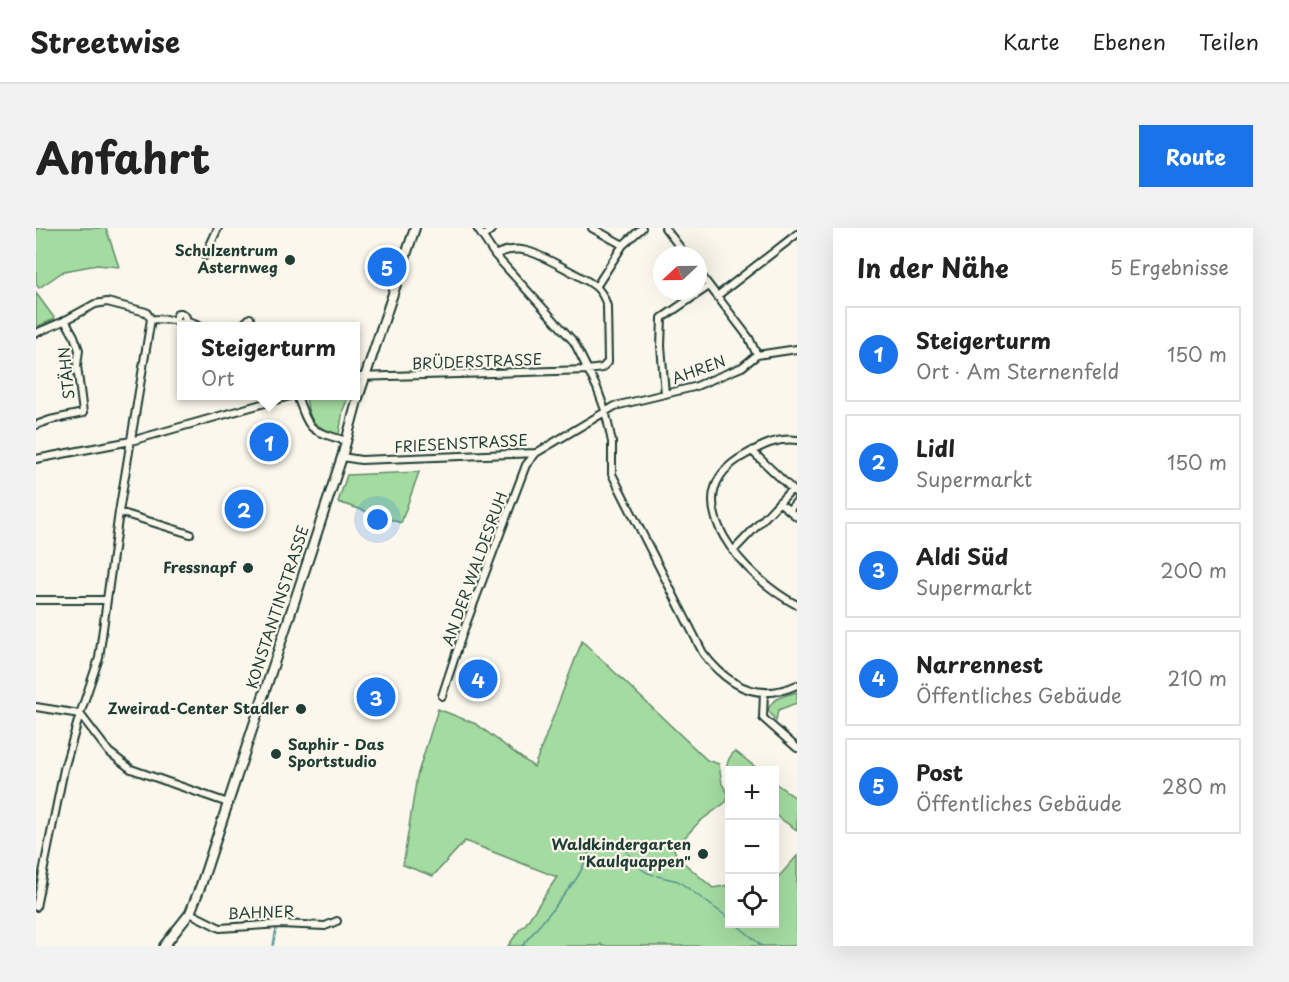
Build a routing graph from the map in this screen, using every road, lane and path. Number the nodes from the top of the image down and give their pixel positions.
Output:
1 (218, 228) edge
2 (415, 228) edge
3 (477, 228) edge
4 (493, 228) edge
5 (592, 228) edge
6 (642, 228) edge
7 (665, 228) edge
8 (797, 234) edge
9 (483, 237) junction
10 (622, 245) junction
11 (679, 246) edge
12 (495, 255) junction
13 (205, 256) dead end
14 (707, 283) edge
15 (709, 286) junction
16 (596, 287) junction
17 (717, 296) junction
18 (250, 318) dead end
19 (151, 319) junction
20 (65, 320) junction
21 (178, 322) edge
22 (246, 322) edge
23 (36, 333) edge
24 (797, 349) edge
25 (757, 355) junction
26 (588, 370) junction
27 (360, 377) edge
28 (366, 377) junction
29 (360, 393) edge
30 (665, 394) junction
31 (276, 400) edge
32 (298, 400) edge
33 (353, 400) edge
34 (357, 400) edge
35 (354, 409) junction
36 (605, 410) junction
37 (36, 425) edge
38 (797, 440) edge
39 (131, 441) junction
40 (346, 441) junction
41 (752, 451) junction
42 (536, 453) junction
43 (342, 456) junction
44 (36, 459) edge
45 (794, 491) edge
46 (797, 501) edge
47 (780, 502) junction
48 (789, 510) junction
49 (119, 512) junction
50 (797, 518) edge
51 (190, 534) dead end
52 (733, 551) junction
53 (36, 600) edge
54 (107, 600) junction
55 (797, 605) edge
56 (797, 685) edge
57 (765, 692) junction
58 (442, 696) dead end
59 (36, 707) edge
60 (80, 714) junction
61 (797, 748) edge
62 (228, 803) junction
63 (36, 907) edge
64 (190, 913) junction
65 (337, 921) dead end
66 (164, 946) edge

1 - 13 street
2 - 28 street, KONSTANTINSTRASSE
3 - 9 street
4 - 9 street
5 - 10 street
6 - 10 street
7 - 11 street
8 - 17 street
9 - 12 street
10 - 16 street
12 - 16 street
12 - 26 street
14 - 15 street
15 - 17 street
15 - 30 street
16 - 26 street
17 - 25 street
18 - 22 street
19 - 20 street, STÄHN
19 - 21 street, STÄHN
19 - 39 street
20 - 23 street, STÄHN
20 - 37 street, STÄHN
24 - 25 street, AHREN
25 - 30 street, AHREN
26 - 28 street, BRÜDERSTRASSE
26 - 36 street
27 - 28 street, BRÜDERSTRASSE
28 - 29 street, KONSTANTINSTRASSE
30 - 36 street, AHREN
31 - 39 street
32 - 40 street
33 - 35 street, KONSTANTINSTRASSE
34 - 35 street, KONSTANTINSTRASSE
35 - 40 street, KONSTANTINSTRASSE
36 - 42 street, FRIESENSTRASSE
36 - 57 street
38 - 41 street
39 - 44 street
39 - 49 street
40 - 43 street, KONSTANTINSTRASSE
41 - 45 street
41 - 52 street
42 - 43 street, FRIESENSTRASSE
42 - 58 street, AN DER WALDESRUH
43 - 62 street, KONSTANTINSTRASSE
45 - 47 street
46 - 48 street
47 - 48 street
47 - 52 street
48 - 50 street
49 - 51 street
49 - 54 street
52 - 55 street
53 - 54 street
54 - 60 street
56 - 57 street
57 - 61 street
59 - 60 street
60 - 62 street
60 - 63 street
62 - 64 street, KONSTANTINSTRASSE
64 - 65 street, BAHNER
64 - 66 street

